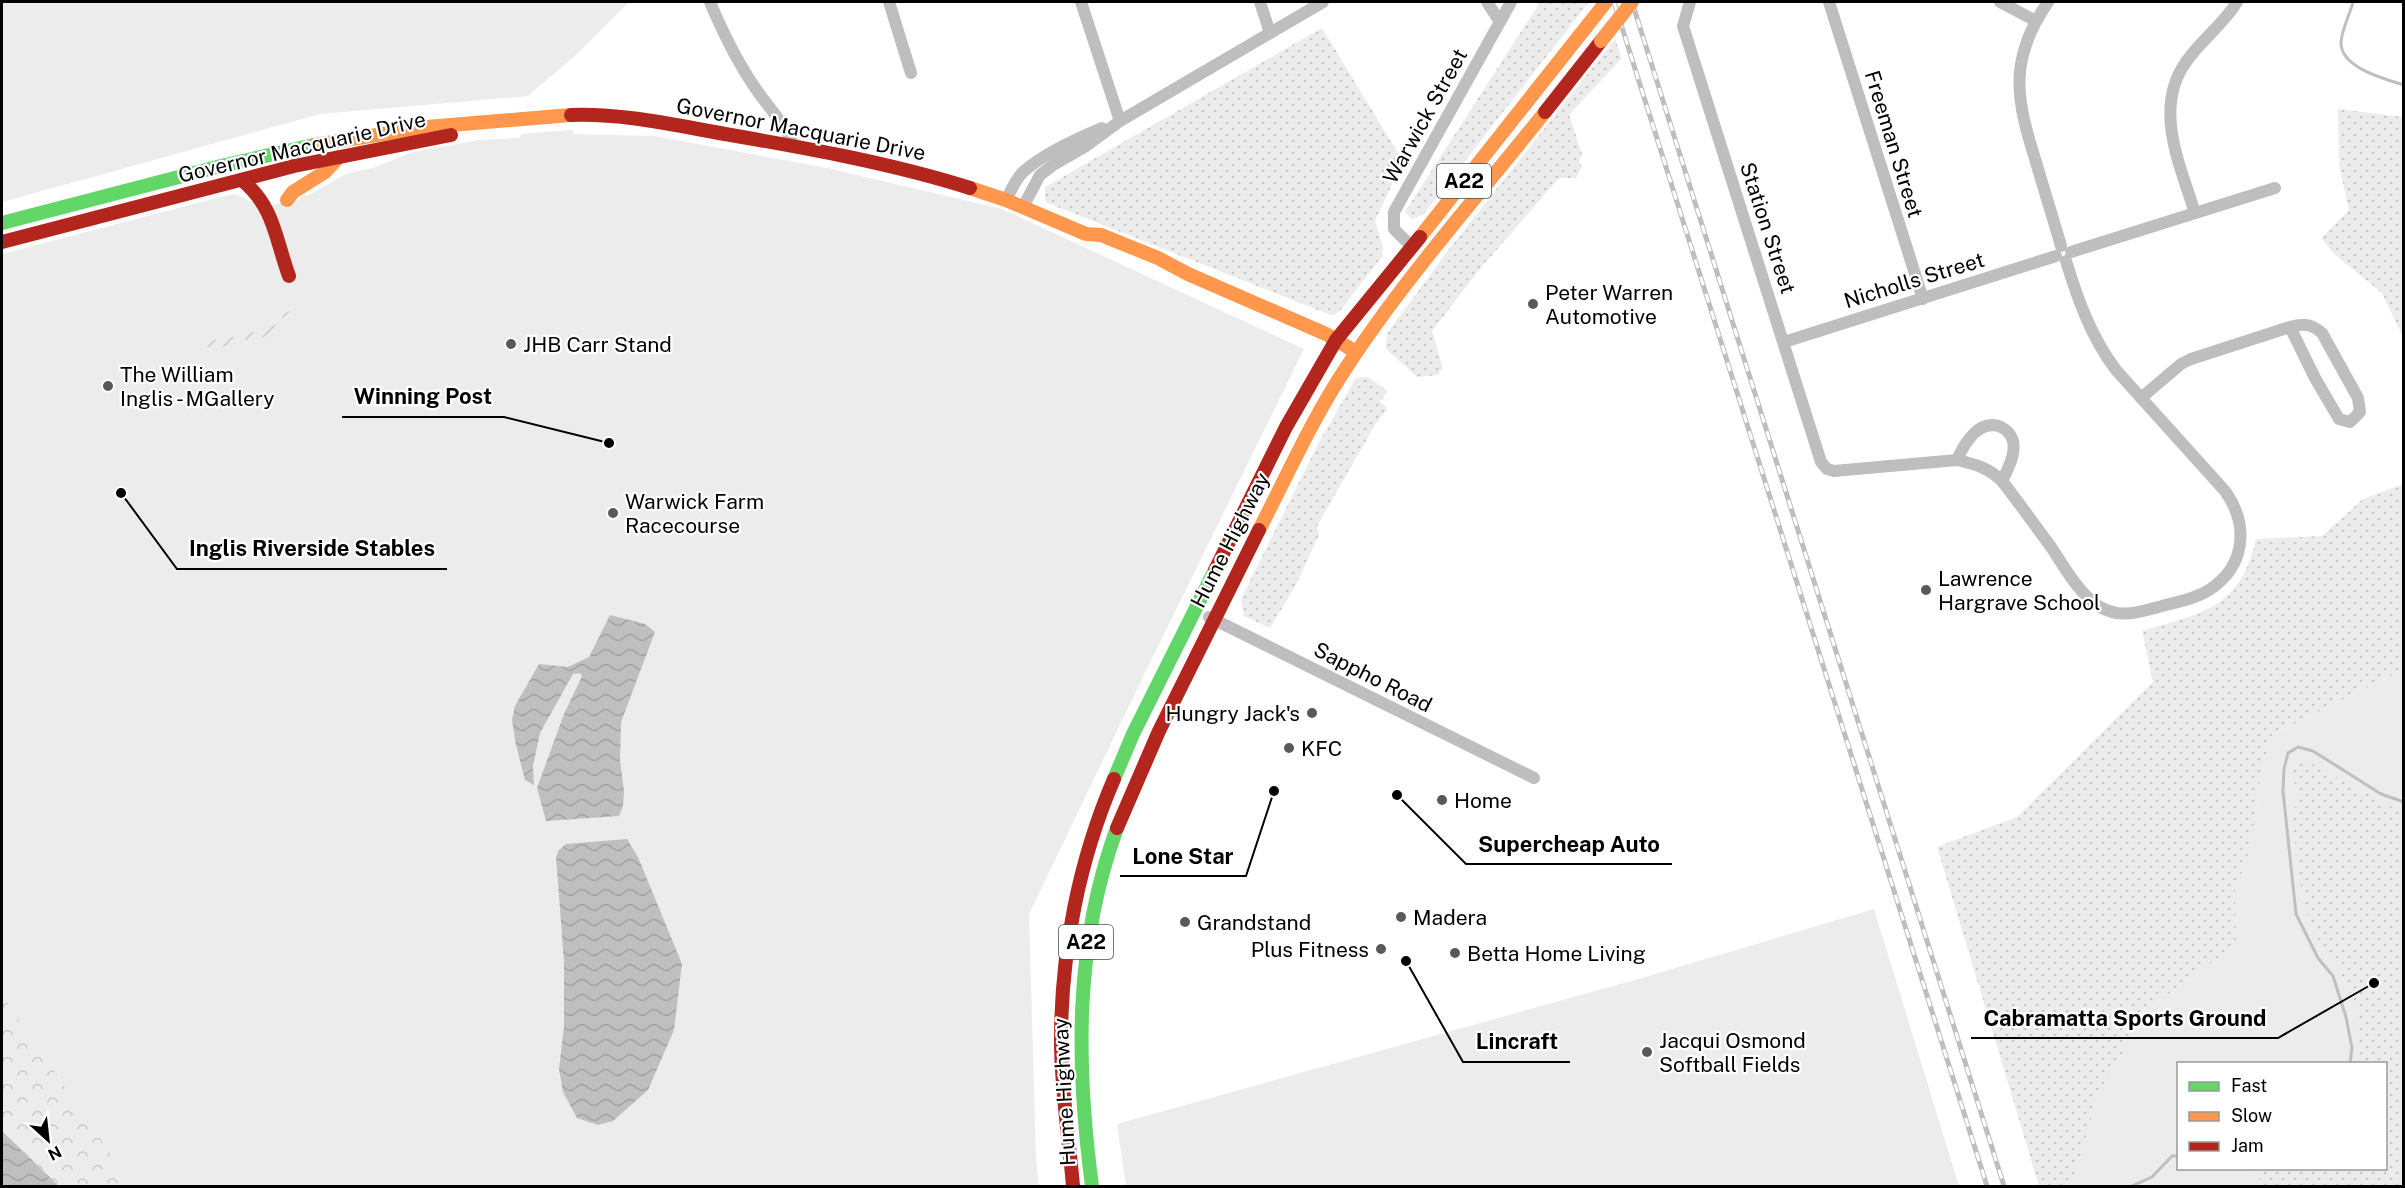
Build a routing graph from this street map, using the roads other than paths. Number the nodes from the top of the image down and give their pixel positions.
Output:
1 (710, 2) edge
2 (889, 2) edge
3 (1081, 2) edge
4 (1260, 2) edge
5 (1323, 2) edge
6 (1486, 2) edge
7 (1511, 2) edge
8 (1606, 2) edge
9 (1632, 2) edge
10 (1690, 2) edge
11 (1829, 2) edge
12 (2000, 2) edge
13 (2048, 2) edge
14 (2237, 2) edge
15 (2036, 21) junction
16 (1500, 22) junction
17 (1270, 33) junction
18 (911, 73) dead end
19 (616, 118) junction
20 (1120, 121) junction
21 (794, 146) junction
22 (339, 157) junction
23 (242, 180) junction
24 (2275, 188) dead end
25 (1009, 195) junction
26 (287, 200) dead end
27 (1025, 202) junction
28 (2194, 213) junction
29 (2, 223) edge
30 (2, 242) edge
31 (1412, 247) junction
32 (2064, 254) junction
33 (289, 276) dead end
34 (1923, 299) junction
35 (2290, 327) junction
36 (1336, 340) junction
37 (1784, 342) junction
38 (1356, 352) junction
39 (2141, 398) junction
40 (1957, 460) junction
41 (2002, 481) junction
42 (1195, 610) junction
43 (1213, 619) junction
44 (1534, 778) dead end
45 (1089, 1162) junction
46 (1070, 1165) junction
47 (1073, 1186) edge
48 (1092, 1186) edge

1 - 21 street
2 - 18 street
3 - 20 street
4 - 17 street
5 - 17 street
6 - 16 street
7 - 16 street, Warwick Street
8 - 31 main road, Hume Highway / A22
9 - 38 main road, Hume Highway / A22, bridge
10 - 37 street, Station Street
11 - 34 street, Freeman Street
12 - 15 street
13 - 15 street
14 - 28 street
15 - 32 street
16 - 31 street, Warwick Street
17 - 20 street
19 - 21 main road, Governor Macquarie Drive
19 - 22 main road, Governor Macquarie Drive
19 - 29 main road, Governor Macquarie Drive
20 - 25 street
20 - 27 street
21 - 25 main road, Governor Macquarie Drive
22 - 23 main road, Governor Macquarie Drive
22 - 26 main road
23 - 30 main road, Governor Macquarie Drive
23 - 33 main road
24 - 28 street, Nicholls Street
25 - 27 main road, Governor Macquarie Drive
27 - 36 main road, Governor Macquarie Drive
28 - 32 street, Nicholls Street
31 - 36 main road, Hume Highway / A22
32 - 34 street, Nicholls Street
32 - 39 street
34 - 37 street, Nicholls Street
35 - 35 street
35 - 39 street
36 - 38 main road, Governor Macquarie Drive
36 - 42 main road, Hume Highway / A22
37 - 40 street, Station Street
38 - 43 main road, Hume Highway / A22
39 - 41 street
40 - 41 street
40 - 41 street
42 - 43 street, Sappho Road
42 - 46 main road, Hume Highway / A22
43 - 44 street, Sappho Road
43 - 45 main road, Hume Highway / A22
45 - 46 main road
45 - 48 main road, Hume Highway / A22
46 - 47 main road, Hume Highway / A22

